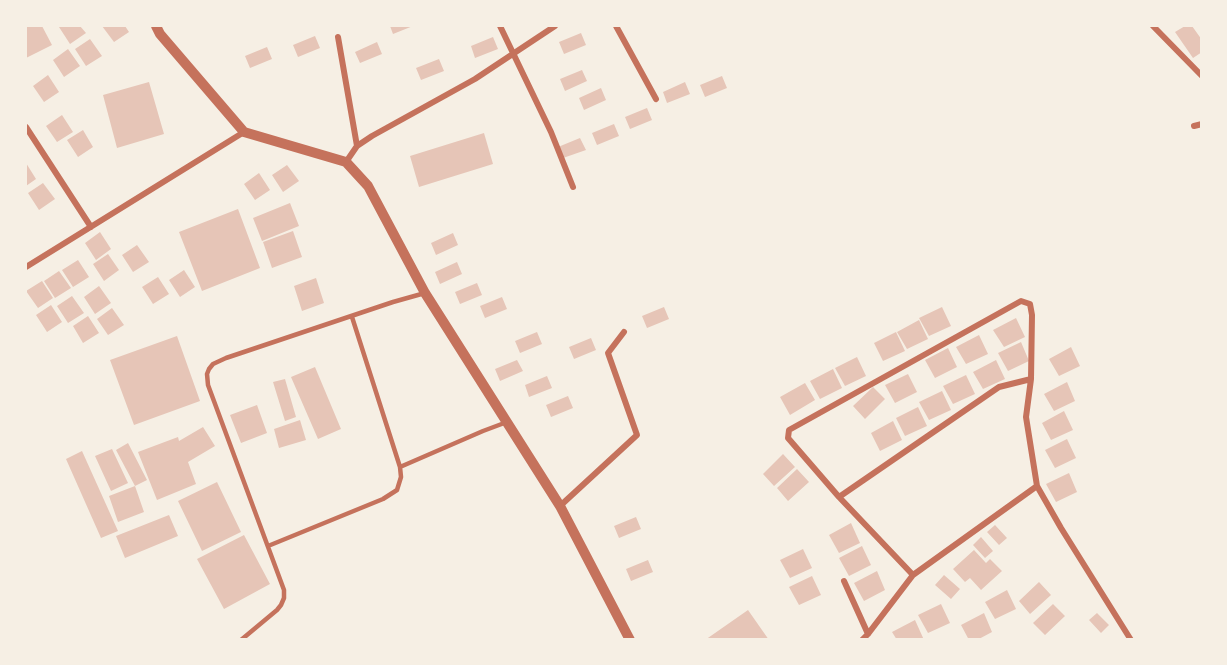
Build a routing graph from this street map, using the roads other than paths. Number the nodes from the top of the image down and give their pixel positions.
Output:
1 (156, 26) edge
2 (500, 26) edge
3 (555, 26) edge
4 (616, 26) edge
5 (1153, 26) edge
6 (338, 37) dead end
7 (513, 53) junction
8 (1202, 76) edge
9 (657, 99) dead end
10 (26, 127) edge
11 (244, 132) junction
12 (357, 146) junction
13 (346, 162) junction
14 (573, 187) dead end
15 (91, 227) junction
16 (26, 267) edge
17 (425, 293) junction
18 (352, 317) junction
19 (624, 332) dead end
20 (1031, 379) junction
21 (507, 422) junction
22 (400, 467) junction
23 (1037, 486) junction
24 (839, 496) junction
25 (560, 506) junction
26 (268, 546) junction
27 (913, 575) junction
28 (844, 582) dead end
29 (868, 634) junction
30 (241, 639) edge
31 (630, 639) edge
32 (862, 639) edge
33 (1131, 639) edge

1 - 11 street
2 - 7 street
3 - 7 street
4 - 9 street
5 - 8 street
6 - 12 street
7 - 12 street
7 - 14 street
10 - 15 street
11 - 13 street
11 - 15 street
12 - 13 street
13 - 17 street
15 - 16 street
17 - 18 lane
17 - 21 street
18 - 22 lane
18 - 26 lane
19 - 25 street
20 - 23 street
20 - 24 street
20 - 24 street
21 - 22 lane
21 - 25 street
22 - 26 lane
23 - 27 street
23 - 33 street
24 - 27 street
25 - 31 street
26 - 30 lane
27 - 29 street
28 - 29 street
29 - 32 street

